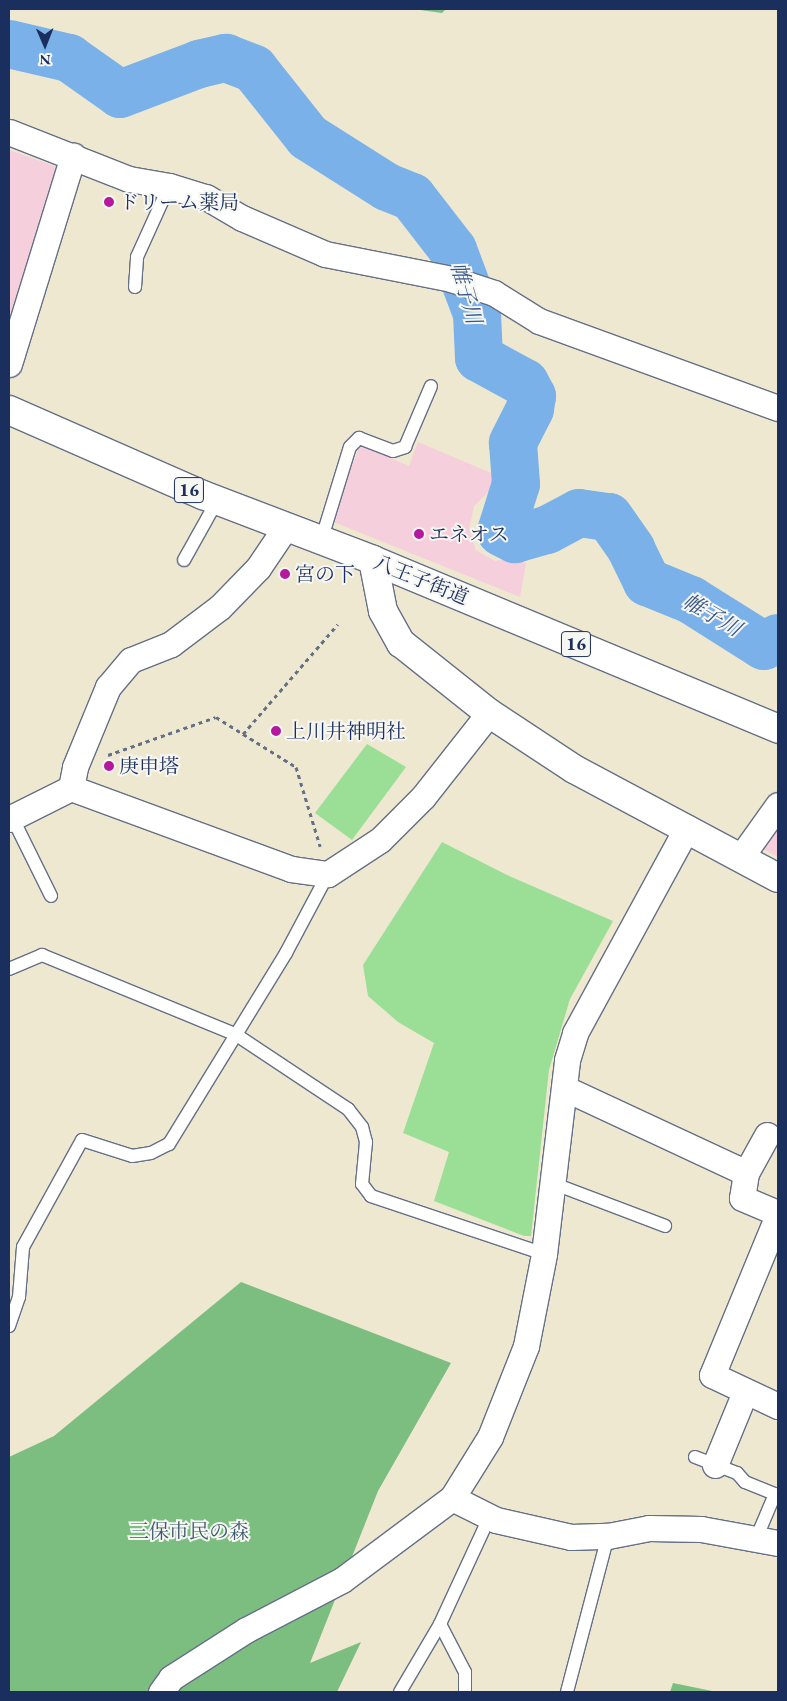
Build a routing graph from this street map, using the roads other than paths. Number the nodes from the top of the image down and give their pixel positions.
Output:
1 (9, 132) edge
2 (73, 156) junction
3 (169, 186) junction
4 (135, 287) dead end
5 (9, 364) edge
6 (431, 386) dead end
7 (778, 408) edge
8 (9, 410) edge
9 (217, 501) junction
10 (285, 528) junction
11 (322, 541) junction
12 (184, 560) dead end
13 (374, 560) junction
14 (488, 713) junction
15 (777, 727) edge
16 (73, 778) junction
17 (778, 805) edge
18 (10, 818) edge
19 (687, 828) junction
20 (740, 858) junction
21 (322, 873) junction
22 (778, 878) edge
23 (51, 896) dead end
24 (9, 969) edge
25 (235, 1034) junction
26 (564, 1088) junction
27 (773, 1138) edge
28 (746, 1173) junction
29 (552, 1183) junction
30 (778, 1214) edge
31 (666, 1226) dead end
32 (544, 1254) junction
33 (769, 1264) edge
34 (9, 1326) edge
35 (745, 1392) junction
36 (778, 1406) edge
37 (705, 1461) joint
38 (452, 1498) junction
39 (490, 1516) junction
40 (608, 1536) junction
41 (767, 1541) edge
42 (440, 1624) junction
43 (161, 1692) edge
44 (400, 1692) edge
45 (465, 1692) edge
46 (567, 1692) edge

1 - 2 street
2 - 3 street
2 - 5 street
3 - 4 lane
3 - 7 street
6 - 11 lane
8 - 9 main road, 八王子街道 / 16
9 - 10 main road, 八王子街道 / 16
9 - 12 lane
10 - 11 main road, 八王子街道 / 16
10 - 16 street
11 - 13 main road, 八王子街道 / 16
13 - 14 main road
13 - 15 main road, 八王子街道 / 16
14 - 19 main road
14 - 21 street
16 - 18 street
16 - 21 street
17 - 20 street
18 - 23 lane
19 - 20 main road
19 - 26 street
20 - 22 main road
21 - 25 lane
24 - 25 lane
25 - 32 lane
25 - 34 lane
26 - 28 street
26 - 29 street
27 - 28 street
28 - 30 street
29 - 31 lane
29 - 32 street
30 - 33 street
32 - 38 street
33 - 35 street
35 - 36 street
35 - 37 street
37 - 41 lane
38 - 39 street
38 - 43 street
39 - 40 street
39 - 42 lane
40 - 41 street
40 - 46 lane
42 - 44 lane
42 - 45 lane

